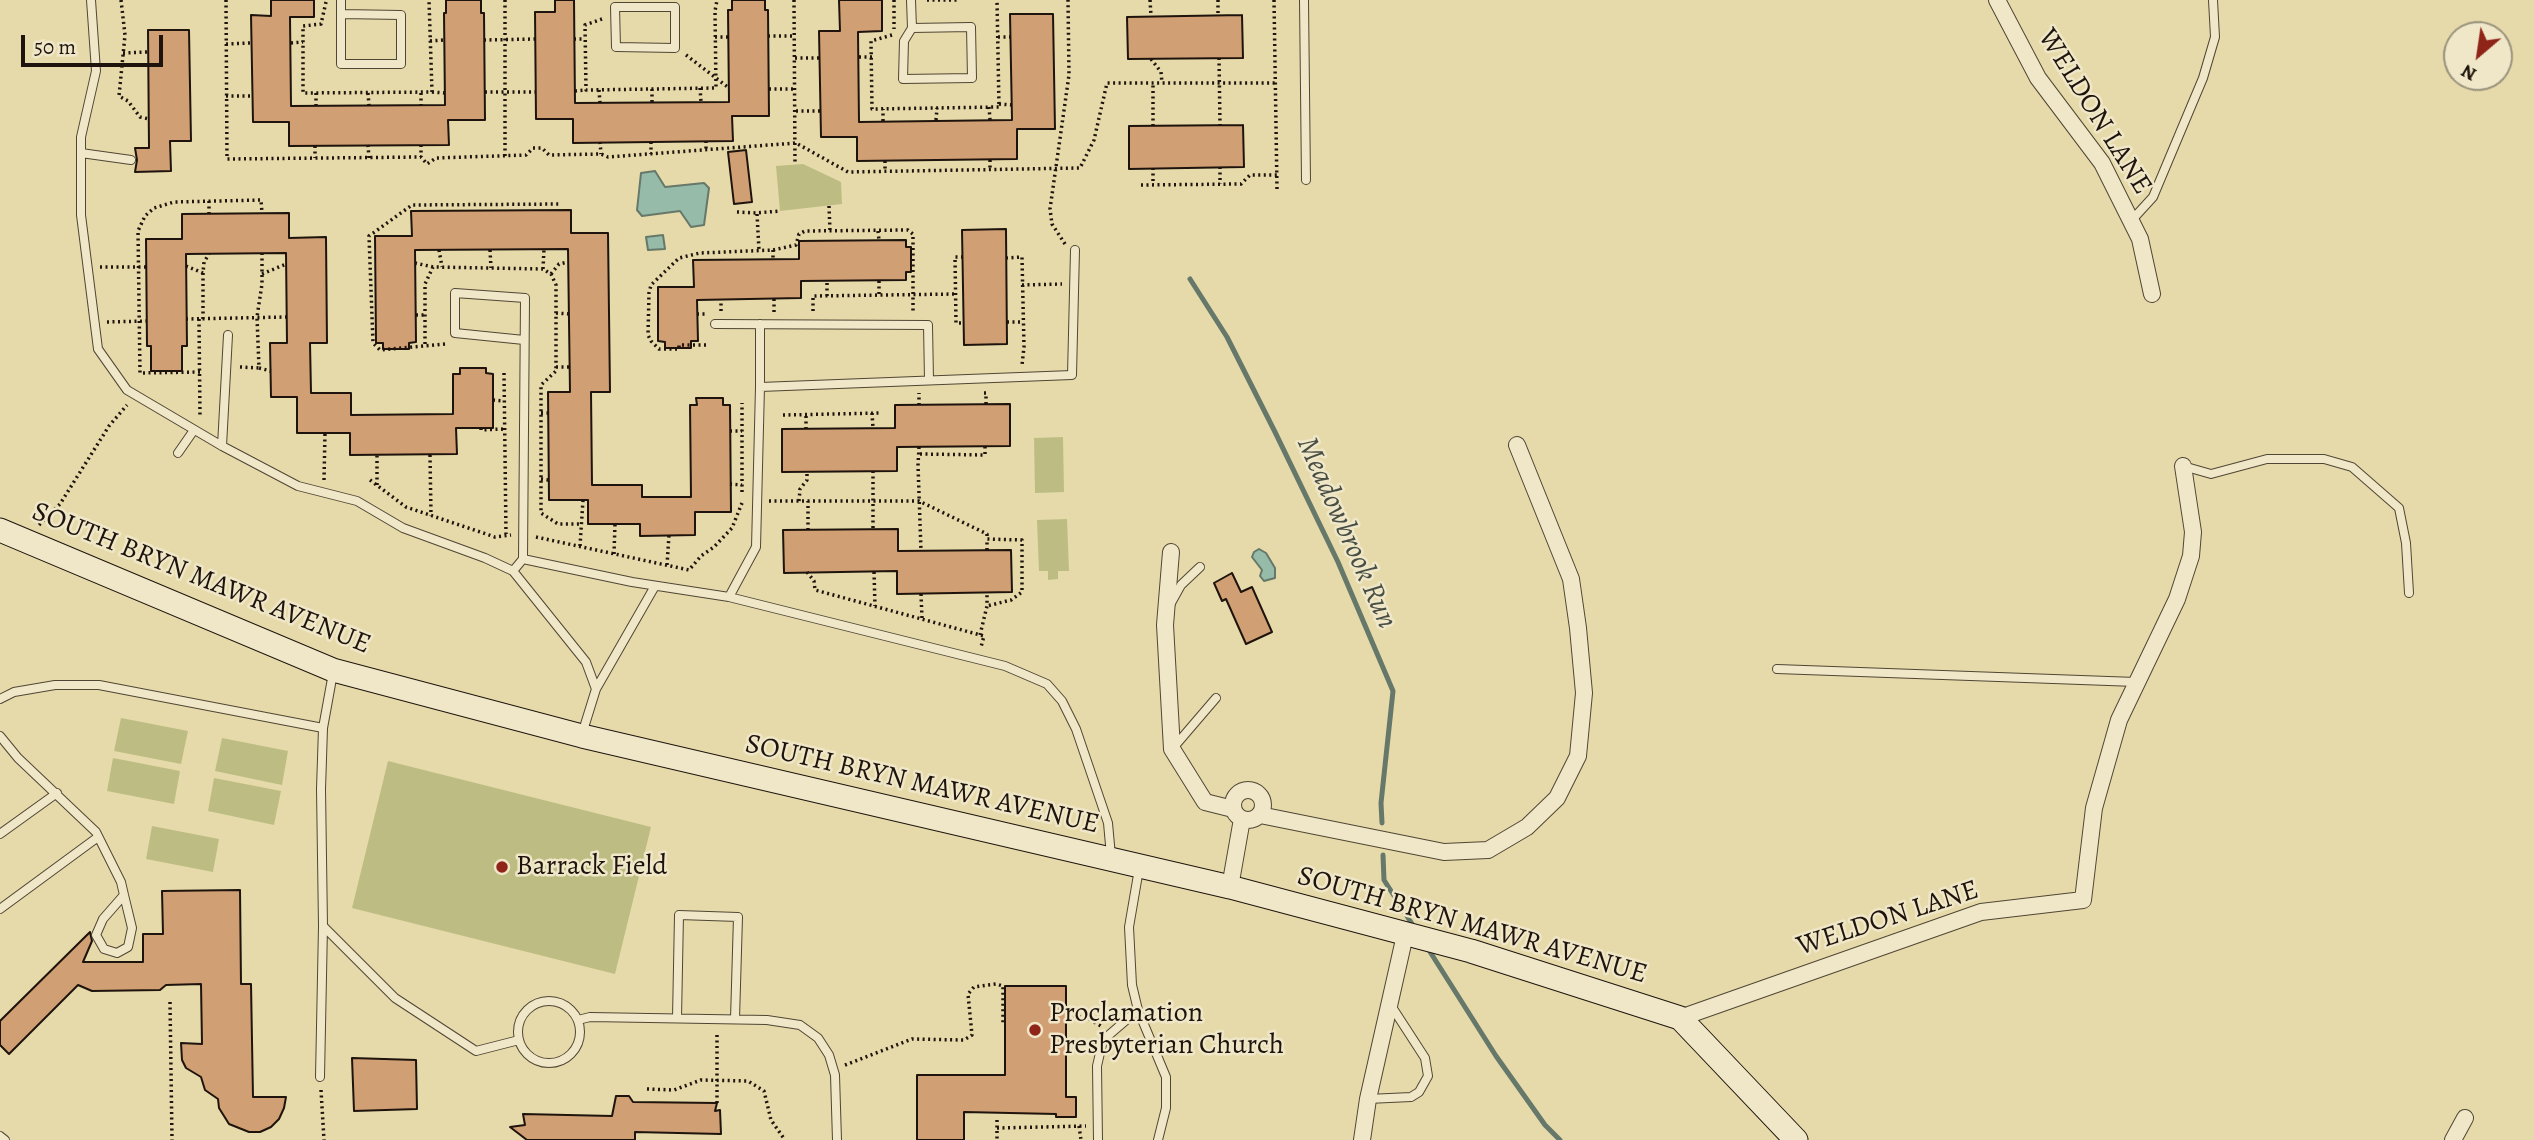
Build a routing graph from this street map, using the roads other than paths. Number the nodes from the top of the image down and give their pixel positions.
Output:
1 (91, 0) edge
2 (341, 0) edge
3 (911, 0) edge
4 (1304, 0) edge
5 (1997, 0) edge
6 (2213, 0) edge
7 (625, 3) edge
8 (341, 14) junction
9 (912, 28) junction
10 (81, 153) junction
11 (131, 160) dead end
12 (1306, 180) dead end
13 (2131, 221) junction
14 (1075, 250) road end
15 (2152, 294) dead end
16 (715, 324) dead end
17 (760, 324) junction
18 (228, 335) dead end
19 (524, 340) junction
20 (929, 380) junction
21 (760, 387) junction
22 (197, 432) junction
23 (1517, 445) dead end
24 (222, 446) junction
25 (178, 453) dead end
26 (2183, 466) joint
27 (0, 530) edge
28 (1171, 552) dead end
29 (523, 559) junction
30 (1200, 567) dead end
31 (513, 571) junction
32 (655, 586) junction
33 (2409, 593) dead end
34 (729, 597) junction
35 (1166, 611) junction
36 (1777, 669) dead end
37 (333, 670) junction
38 (2136, 682) junction
39 (596, 689) junction
40 (1216, 698) dead end
41 (0, 699) edge
42 (323, 728) junction
43 (0, 736) edge
44 (582, 736) junction
45 (4, 748) edge
46 (1172, 749) junction
47 (57, 793) junction
48 (1238, 814) junction
49 (1261, 815) junction
50 (0, 835) edge
51 (98, 838) junction
52 (1110, 859) junction
53 (1139, 866) junction
54 (1230, 887) junction
55 (124, 895) junction
56 (0, 909) edge
57 (323, 926) junction
58 (1410, 936) junction
59 (1390, 1004) junction
60 (1138, 1010) junction
61 (677, 1018) junction
62 (1680, 1018) junction
63 (735, 1019) junction
64 (578, 1020) junction
65 (519, 1040) junction
66 (320, 1076) road end
67 (1368, 1099) junction
68 (2465, 1118) dead end
69 (0, 1136) edge
70 (5, 1140) edge
71 (837, 1140) edge
72 (1098, 1140) edge
73 (1158, 1140) edge
74 (1362, 1140) edge
75 (1796, 1140) edge
76 (2453, 1140) edge

1 - 10 lane
2 - 8 lane
3 - 9 lane
4 - 12 lane
5 - 13 street, WELDON LANE
6 - 13 lane
7 - 7 lane
8 - 8 lane
9 - 9 lane
10 - 11 lane
10 - 22 lane
13 - 15 street, WELDON LANE
14 - 20 lane
16 - 17 lane
17 - 20 lane
17 - 21 lane
18 - 24 lane
19 - 19 lane
19 - 29 lane
20 - 21 lane
21 - 34 lane
22 - 24 lane
22 - 25 lane
23 - 49 street
24 - 31 lane
26 - 33 lane
26 - 38 street, WELDON LANE
27 - 37 main road, SOUTH BRYN MAWR AVENUE
28 - 35 street
29 - 31 lane
29 - 32 lane
30 - 35 lane
31 - 39 lane
32 - 34 lane
32 - 39 lane
34 - 52 lane
35 - 46 street
36 - 38 lane
37 - 42 lane
37 - 44 main road, SOUTH BRYN MAWR AVENUE
38 - 62 street, WELDON LANE
39 - 44 lane
40 - 46 lane
41 - 42 lane
42 - 57 lane
43 - 45 lane
44 - 52 main road, SOUTH BRYN MAWR AVENUE
45 - 47 lane
46 - 48 street
47 - 50 lane
47 - 51 lane
48 - 49 street
48 - 49 street
48 - 54 street
51 - 55 lane
51 - 56 lane
52 - 53 main road, SOUTH BRYN MAWR AVENUE
53 - 54 main road, SOUTH BRYN MAWR AVENUE
53 - 60 lane
54 - 58 main road, SOUTH BRYN MAWR AVENUE
55 - 55 lane
57 - 65 lane
57 - 66 lane
58 - 59 street
58 - 62 main road, SOUTH BRYN MAWR AVENUE
59 - 67 street
59 - 67 lane
60 - 72 lane
60 - 73 lane
61 - 63 lane
61 - 63 lane
61 - 64 lane
62 - 75 main road, SOUTH BRYN MAWR AVENUE
63 - 71 lane
64 - 65 lane
64 - 65 lane
67 - 74 street
68 - 76 street
69 - 70 lane

